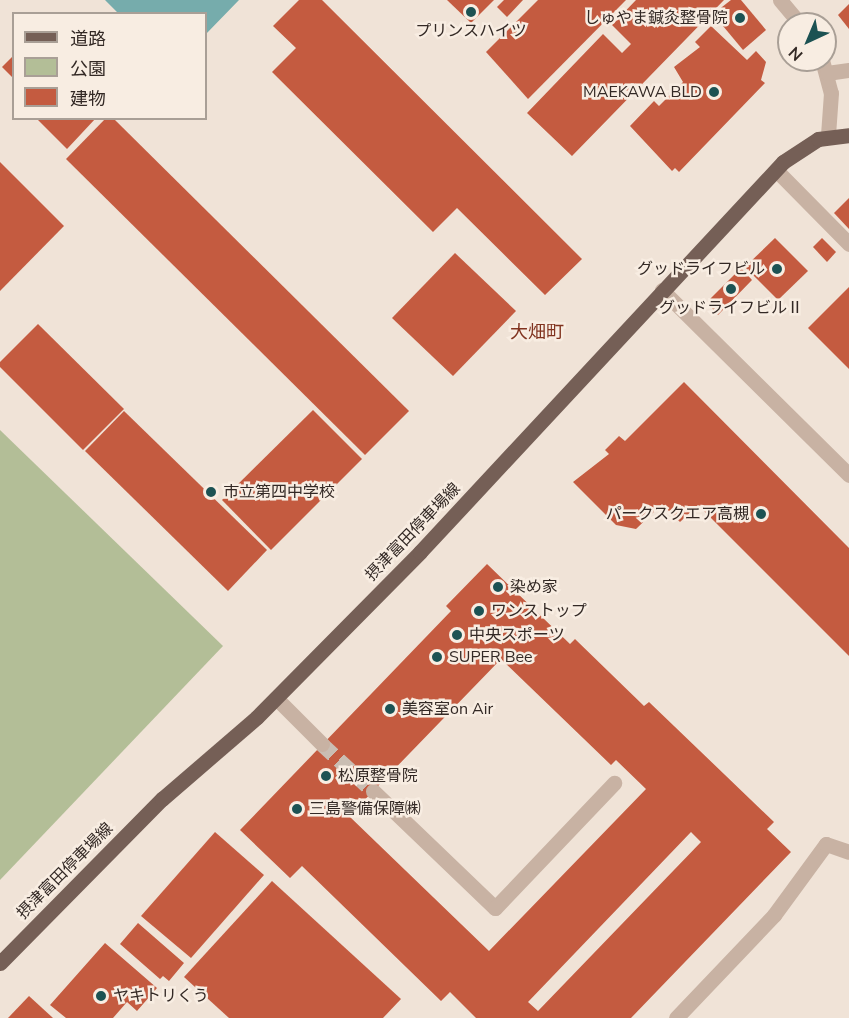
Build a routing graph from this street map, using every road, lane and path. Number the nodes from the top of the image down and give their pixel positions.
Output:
1 (780, 0) edge
2 (790, 12) edge
3 (826, 72) edge
4 (828, 135) junction
5 (849, 135) edge
6 (776, 170) junction
7 (849, 244) edge
8 (662, 290) junction
9 (849, 475) edge
10 (276, 698) junction
11 (322, 744) tunnel mouth
12 (614, 783) dead end
13 (373, 791) tunnel mouth
14 (844, 850) edge
15 (0, 963) edge
16 (676, 1018) edge

1 - 2 street
3 - 4 street
4 - 5 main road, 摂津富田停車場線
4 - 6 main road, 摂津富田停車場線
6 - 7 street
6 - 8 main road, 摂津富田停車場線
8 - 9 street
8 - 10 main road, 摂津富田停車場線
10 - 11 street
10 - 15 main road, 摂津富田停車場線
12 - 13 street
14 - 16 street

